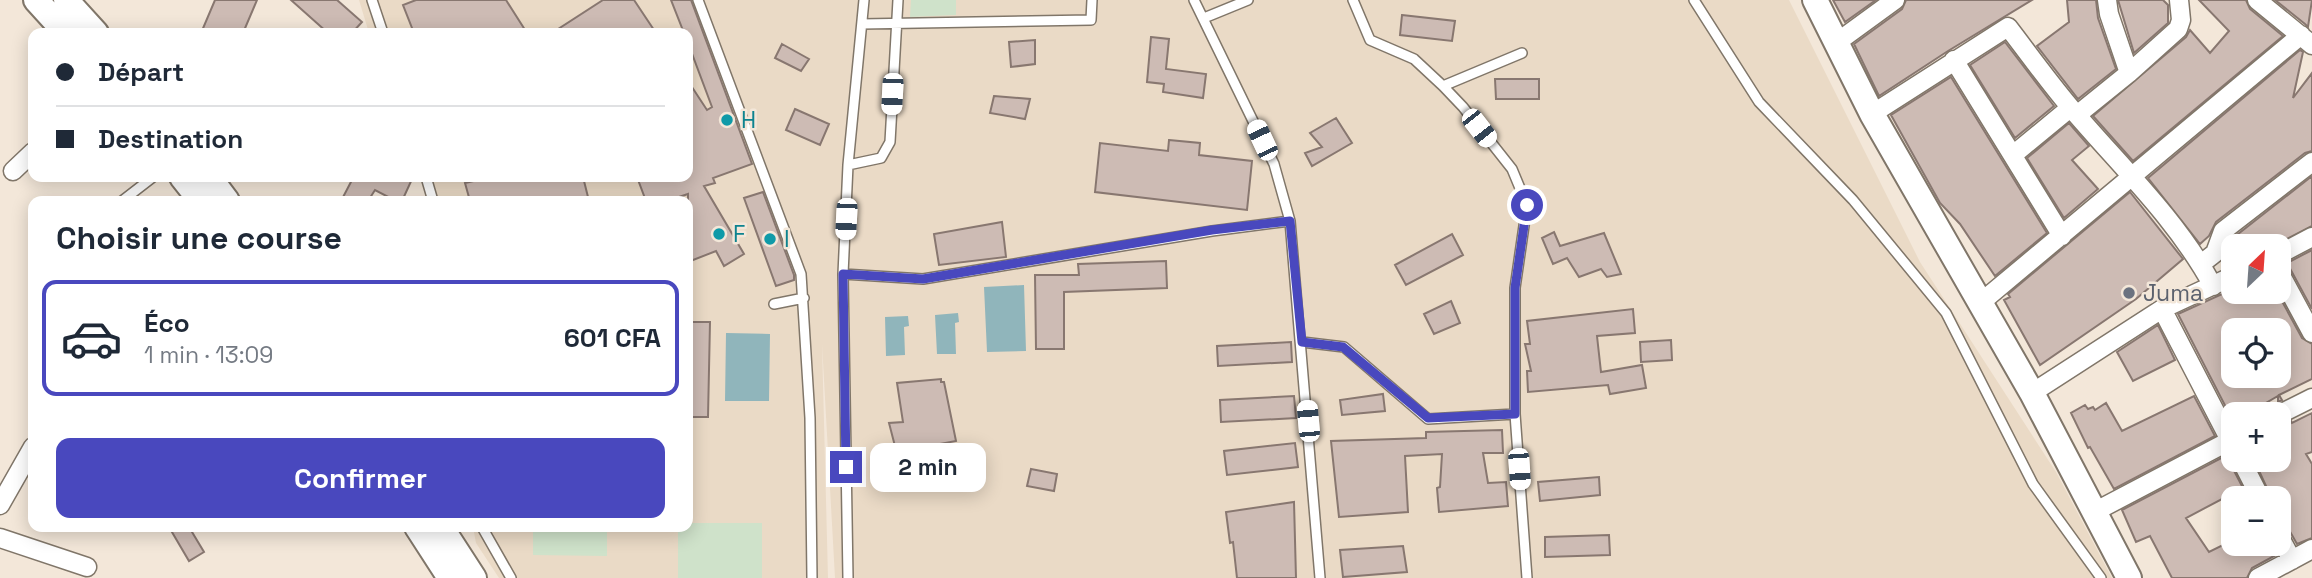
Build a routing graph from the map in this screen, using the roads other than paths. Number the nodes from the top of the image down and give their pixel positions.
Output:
1 (36, 0) edge
2 (66, 0) edge
3 (372, 0) edge
4 (698, 0) edge
5 (864, 0) edge
6 (898, 0) edge
7 (1092, 0) edge
8 (1194, 0) edge
9 (1248, 0) edge
10 (1353, 0) edge
11 (1694, 0) edge
12 (1815, 0) edge
13 (1895, 0) edge
14 (2107, 0) edge
15 (2179, 0) edge
16 (2257, 0) edge
17 (1204, 18) junction
18 (897, 23) junction
19 (862, 24) junction
20 (61, 28) edge
21 (91, 28) edge
22 (381, 28) edge
23 (2308, 37) edge
24 (1836, 43) junction
25 (1522, 53) dead end
26 (1954, 60) junction
27 (2129, 73) junction
28 (1443, 86) junction
29 (2074, 111) junction
30 (1872, 114) junction
31 (2013, 155) junction
32 (28, 157) edge
33 (2312, 162) edge
34 (848, 165) junction
35 (13, 171) dead end
36 (2132, 174) junction
37 (147, 182) edge
38 (186, 182) edge
39 (128, 196) edge
40 (197, 196) edge
41 (1290, 221) junction
42 (2062, 236) junction
43 (2312, 237) edge
44 (2291, 248) edge
45 (2202, 264) junction
46 (843, 274) junction
47 (2221, 282) edge
48 (2213, 286) junction
49 (2291, 294) edge
50 (804, 298) junction
51 (774, 304) dead end
52 (1979, 304) junction
53 (2162, 309) junction
54 (2312, 333) edge
55 (1302, 342) junction
56 (2032, 393) junction
57 (2312, 398) edge
58 (2291, 408) edge
59 (1515, 414) junction
60 (2221, 421) edge
61 (2221, 448) edge
62 (28, 456) edge
63 (0, 505) edge
64 (2095, 511) junction
65 (420, 532) edge
66 (443, 532) edge
67 (485, 532) edge
68 (0, 538) edge
69 (2312, 549) edge
70 (2290, 556) edge
71 (2292, 560) junction
72 (87, 566) dead end
73 (450, 578) edge
74 (474, 578) edge
75 (512, 578) edge
76 (811, 578) edge
77 (848, 578) edge
78 (1320, 578) edge
79 (1527, 578) edge
80 (2101, 578) edge
81 (2129, 578) edge
82 (2258, 578) edge

1 - 20 street
2 - 21 street
3 - 22 lane
4 - 50 lane
5 - 19 lane
6 - 18 lane
7 - 18 lane
8 - 17 lane
9 - 17 lane
10 - 28 lane
11 - 80 lane
12 - 24 street
13 - 24 street
14 - 27 street
15 - 27 street
16 - 23 street
17 - 41 lane
18 - 19 lane
18 - 34 lane
19 - 34 lane
23 - 36 street
24 - 30 street
25 - 28 lane
26 - 29 street
26 - 30 street
26 - 31 street
27 - 29 street
28 - 59 lane
29 - 31 street
29 - 36 street
30 - 52 street
31 - 42 street
32 - 35 street
33 - 45 street
34 - 46 lane
36 - 42 street
36 - 45 street
37 - 39 lane
38 - 40 street
41 - 46 lane
41 - 55 lane
42 - 52 street
43 - 44 street
45 - 48 street
46 - 77 lane
47 - 48 street
48 - 53 street
49 - 54 street
50 - 51 lane
50 - 76 lane
52 - 56 street
53 - 56 street
53 - 60 street
55 - 59 lane
55 - 78 lane
56 - 64 street
57 - 58 street
59 - 79 lane
61 - 64 street
62 - 63 street
64 - 81 street
65 - 73 street
66 - 74 street
67 - 75 lane
68 - 72 street
69 - 71 street
70 - 71 street
71 - 82 street

